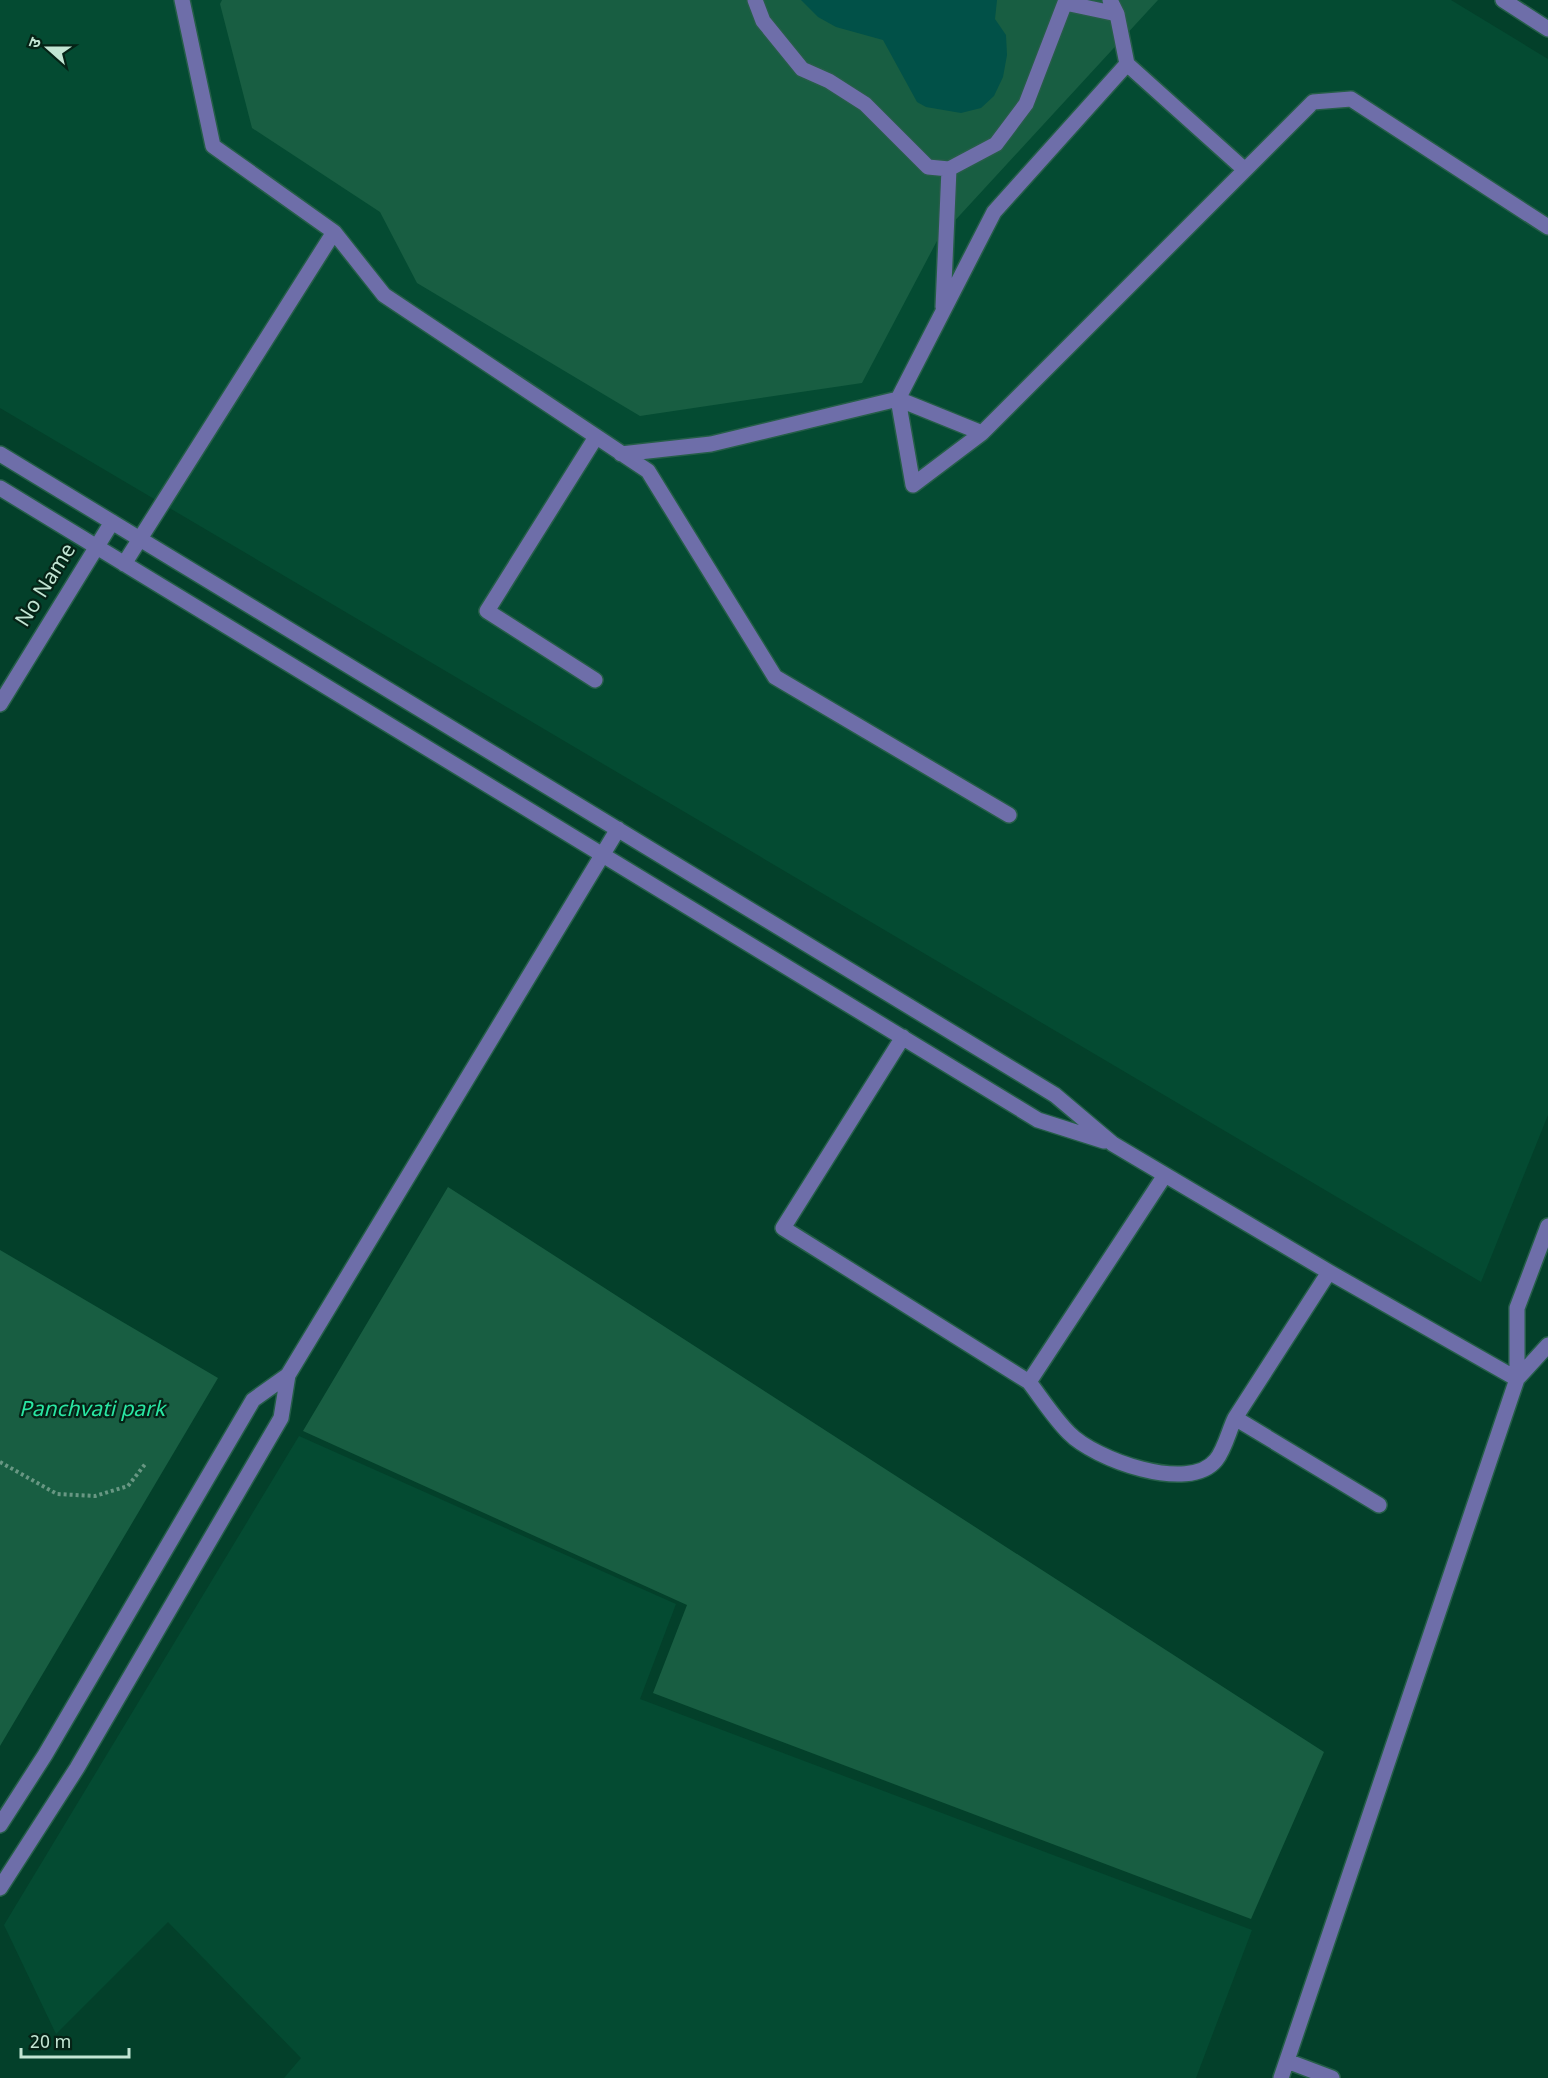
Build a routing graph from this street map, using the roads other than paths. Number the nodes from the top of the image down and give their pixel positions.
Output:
1 (182, 0) edge
2 (755, 0) edge
3 (1503, 0) edge
4 (1065, 2) edge
5 (1113, 7) edge
6 (1548, 29) edge
7 (1127, 64) junction
8 (949, 169) junction
9 (1245, 170) junction
10 (1548, 227) edge
11 (334, 232) junction
12 (943, 311) junction
13 (898, 399) junction
14 (982, 433) junction
15 (597, 437) junction
16 (0, 454) edge
17 (621, 454) junction
18 (0, 488) edge
19 (112, 522) junction
20 (140, 539) junction
21 (96, 547) junction
22 (124, 564) junction
23 (595, 680) dead end
24 (0, 704) edge
25 (1009, 815) dead end
26 (618, 829) junction
27 (603, 855) junction
28 (903, 1037) junction
29 (1113, 1144) junction
30 (1165, 1175) junction
31 (1548, 1226) edge
32 (1329, 1272) junction
33 (1548, 1345) edge
34 (288, 1376) junction
35 (1518, 1379) junction
36 (1029, 1382) junction
37 (1235, 1418) junction
38 (1379, 1505) dead end
39 (0, 1826) edge
40 (0, 1888) edge
41 (1287, 2061) junction
42 (1281, 2078) edge
43 (1332, 2078) edge

1 - 11 street
2 - 8 street
3 - 6 street
4 - 5 street
4 - 8 street
5 - 7 street
7 - 9 street
7 - 12 street
8 - 12 street
9 - 10 street
9 - 14 street
11 - 15 street
11 - 20 street
12 - 13 street
13 - 14 street
13 - 14 street
13 - 17 street
15 - 17 street
15 - 23 street
16 - 19 street
17 - 25 street
18 - 21 street
19 - 20 street
19 - 21 street, No Name
20 - 22 street
20 - 26 street
21 - 22 street
21 - 24 street, No Name
22 - 27 street
26 - 27 street
26 - 29 street
27 - 28 street
27 - 34 street
28 - 29 street
28 - 36 street
29 - 30 street
30 - 32 street
30 - 36 street
31 - 35 street
32 - 35 street
32 - 37 street
33 - 35 street
34 - 39 street
34 - 40 street
35 - 41 street
36 - 37 street
37 - 38 street
41 - 42 street
41 - 43 street

